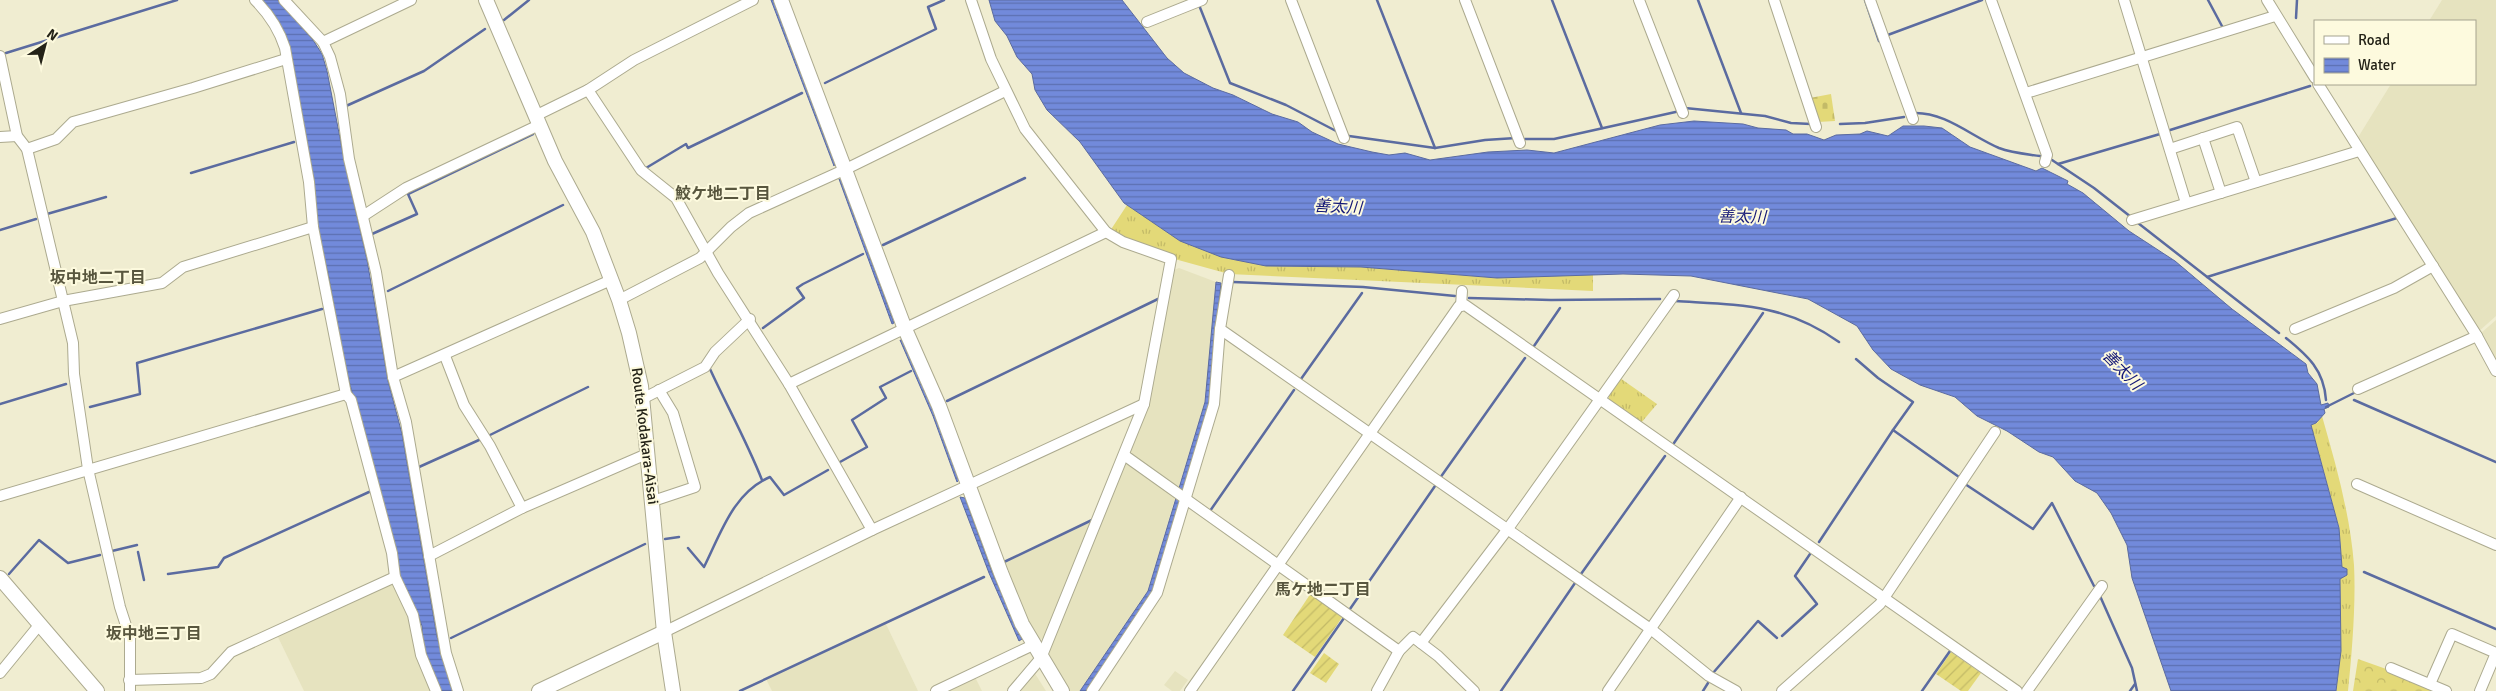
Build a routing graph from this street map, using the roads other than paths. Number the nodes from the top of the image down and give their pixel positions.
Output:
1 (255, 0) edge
2 (284, 0) edge
3 (411, 0) edge
4 (486, 0) edge
5 (753, 0) edge
6 (781, 0) edge
7 (970, 0) edge
8 (1291, 0) edge
9 (1465, 0) edge
10 (1640, 0) edge
11 (1774, 0) edge
12 (1870, 0) edge
13 (1991, 0) edge
14 (2124, 0) edge
15 (2267, 0) edge
16 (1196, 1) edge
17 (2275, 16) junction
18 (1147, 22) dead end
19 (323, 42) junction
20 (0, 56) edge
21 (286, 59) junction
22 (2142, 59) junction
23 (2314, 76) edge
24 (2319, 85) edge
25 (588, 90) junction
26 (1005, 91) junction
27 (2026, 93) junction
28 (1684, 113) dead end
29 (1913, 119) dead end
30 (537, 120) junction
31 (1816, 127) dead end
32 (17, 136) junction
33 (0, 138) edge
34 (1344, 138) dead end
35 (2203, 138) junction
36 (1520, 143) dead end
37 (27, 149) junction
38 (2170, 149) junction
39 (2359, 151) junction
40 (2045, 162) dead end
41 (846, 169) junction
42 (2256, 182) junction
43 (2221, 193) junction
44 (2186, 203) junction
45 (363, 216) junction
46 (2132, 220) dead end
47 (314, 227) junction
48 (1106, 232) junction
49 (706, 251) junction
50 (2433, 266) junction
51 (1229, 275) dead end
52 (611, 280) junction
53 (1462, 291) dead end
54 (1674, 295) dead end
55 (619, 300) junction
56 (63, 301) junction
57 (1461, 306) junction
58 (0, 319) edge
59 (750, 319) junction
60 (905, 329) junction
61 (1220, 329) junction
62 (2295, 329) dead end
63 (2477, 336) junction
64 (446, 356) junction
65 (2496, 371) edge
66 (393, 377) junction
67 (789, 384) junction
68 (2358, 389) dead end
69 (659, 390) junction
70 (346, 394) junction
71 (642, 399) junction
72 (1599, 400) junction
73 (1144, 404) junction
74 (1995, 432) dead end
75 (1368, 433) junction
76 (649, 453) junction
77 (1124, 455) junction
78 (88, 469) junction
79 (2356, 484) dead end
80 (968, 486) junction
81 (0, 496) edge
82 (1740, 496) junction
83 (1181, 497) junction
84 (653, 500) junction
85 (522, 508) junction
86 (872, 530) junction
87 (1507, 530) junction
88 (2496, 545) edge
89 (429, 556) junction
90 (1277, 564) junction
91 (395, 576) junction
92 (0, 578) edge
93 (2102, 586) dead end
94 (1885, 598) junction
95 (40, 624) junction
96 (1652, 630) junction
97 (664, 632) junction
98 (1421, 643) junction
99 (1033, 645) junction
100 (1399, 651) junction
101 (1041, 658) junction
102 (2391, 668) dead end
103 (0, 673) edge
104 (2430, 684) junction
105 (129, 686) edge
106 (97, 691) edge
107 (436, 691) edge
108 (458, 691) edge
109 (539, 691) edge
110 (673, 691) edge
111 (936, 691) edge
112 (1013, 691) edge
113 (1062, 691) edge
114 (1092, 691) edge
115 (1190, 691) edge
116 (1377, 691) edge
117 (1474, 691) edge
118 (1608, 691) edge
119 (1736, 691) edge
120 (1782, 691) edge
121 (2017, 691) edge
122 (2027, 691) edge
123 (2446, 691) edge
124 (2480, 691) edge

1 - 21 street
2 - 19 street
3 - 19 street
4 - 30 street, Route Kodakara-Aisai
5 - 25 street
6 - 41 street
7 - 26 street
8 - 34 street
9 - 36 street
10 - 28 street
11 - 31 street
12 - 29 street
13 - 27 street
14 - 22 street
15 - 17 street
16 - 18 street
17 - 22 street
17 - 23 street
19 - 45 street
20 - 32 street
21 - 37 street
21 - 47 street
22 - 27 street
22 - 38 street
24 - 39 street
25 - 30 street
25 - 49 street
26 - 41 street
26 - 48 street
27 - 40 street
30 - 45 street
30 - 52 street, Route Kodakara-Aisai
32 - 33 street
32 - 37 street
35 - 38 street
35 - 42 street
35 - 43 street
37 - 56 street
38 - 44 street
39 - 42 street
39 - 50 street
41 - 49 street
41 - 60 street
42 - 43 street
43 - 44 street
44 - 46 street
45 - 66 street
47 - 56 street
47 - 70 street
48 - 60 street
48 - 73 street
49 - 55 street
49 - 59 street
50 - 62 street
50 - 63 street
51 - 61 street
52 - 55 street, Route Kodakara-Aisai
52 - 64 street
53 - 57 street
54 - 72 street
55 - 71 street, Route Kodakara-Aisai
56 - 58 street
56 - 78 street
57 - 72 street
57 - 75 street
59 - 67 street
59 - 69 street
60 - 67 street
60 - 80 street
61 - 75 street
61 - 83 street
63 - 65 street
63 - 68 street
64 - 66 street
64 - 85 street
66 - 89 street
67 - 86 street
69 - 71 street
69 - 84 street
70 - 78 street
70 - 91 street
71 - 76 street, Route Kodakara-Aisai
72 - 82 street
72 - 87 street
73 - 77 street
73 - 80 street
74 - 94 street
75 - 87 street
75 - 90 street
76 - 84 street, Route Kodakara-Aisai
76 - 85 street
77 - 83 street
77 - 101 street
78 - 81 street
78 - 105 street
79 - 88 street
80 - 86 street
80 - 99 street
82 - 94 street
82 - 96 street
83 - 90 street
83 - 114 street
84 - 97 street, Route Kodakara-Aisai
85 - 89 street
86 - 97 street
87 - 96 street
87 - 98 street
89 - 108 street
90 - 100 street
90 - 115 street
91 - 105 street
91 - 107 street
92 - 95 street
93 - 122 street
94 - 120 street
94 - 121 street
95 - 103 street
95 - 106 street
96 - 118 street
96 - 119 street
97 - 109 street
97 - 110 street, Route Kodakara-Aisai
98 - 100 street
98 - 117 street
99 - 101 street
99 - 111 street
100 - 116 street
101 - 112 street
101 - 113 street
102 - 104 street
104 - 123 street
104 - 124 street

